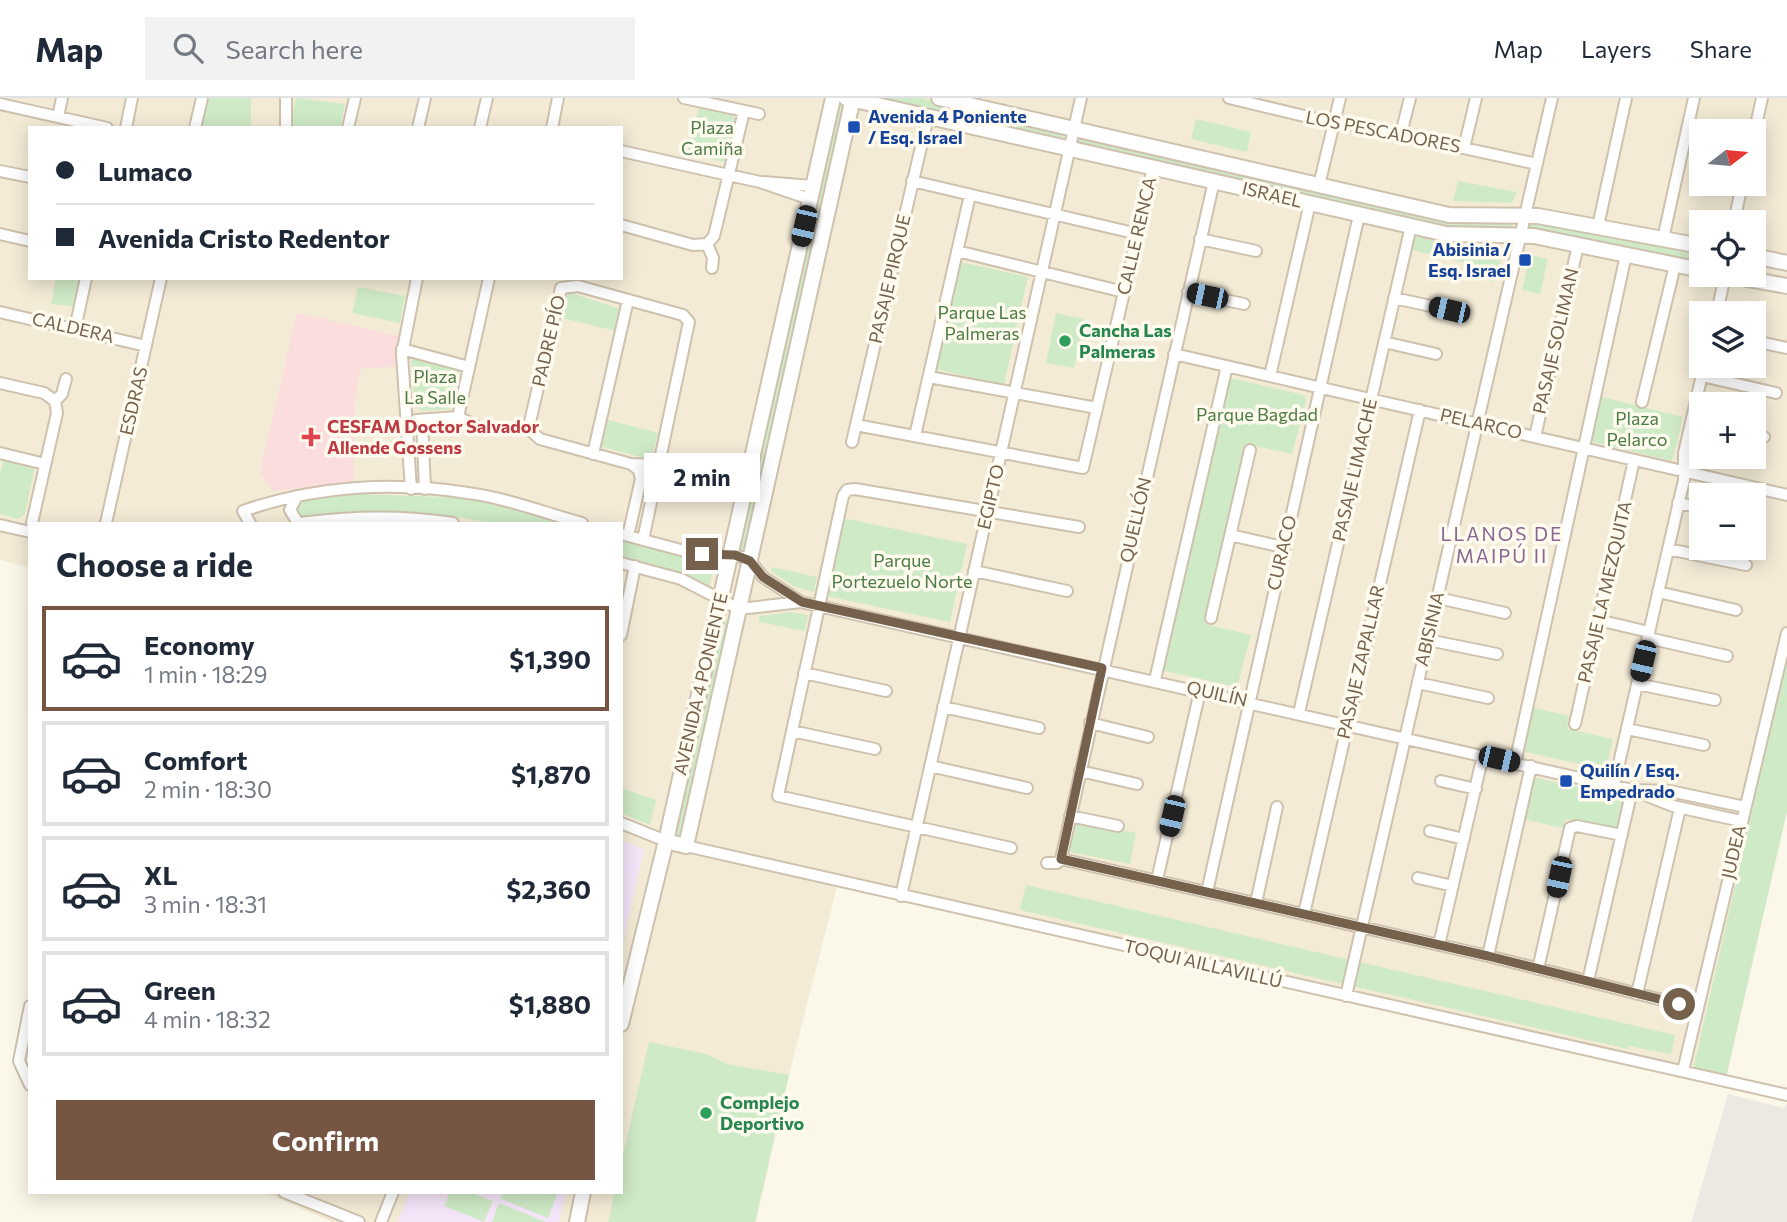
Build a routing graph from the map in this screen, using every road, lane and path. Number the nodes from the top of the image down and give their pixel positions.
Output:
1 (62, 98) edge
2 (132, 98) edge
3 (202, 98) edge
4 (286, 98) edge
5 (355, 98) edge
6 (425, 98) edge
7 (487, 98) edge
8 (558, 98) edge
9 (684, 98) edge
10 (834, 98) edge
11 (939, 98) edge
12 (1081, 98) edge
13 (1229, 98) edge
14 (1340, 98) edge
15 (1410, 98) edge
16 (1476, 98) edge
17 (1552, 98) edge
18 (1626, 98) edge
19 (1694, 98) edge
20 (1762, 98) edge
21 (851, 99) edge
22 (1273, 103) edge
23 (0, 104) edge
24 (26, 104) edge
25 (744, 111) junction
26 (759, 114) dead end
27 (58, 117) junction
28 (928, 117) junction
29 (1757, 119) edge
30 (1334, 122) junction
31 (98, 126) edge
32 (126, 126) edge
33 (195, 126) edge
34 (286, 126) edge
35 (348, 126) edge
36 (418, 126) edge
37 (480, 126) edge
38 (552, 126) edge
39 (1073, 129) junction
40 (1401, 134) junction
41 (1464, 148) junction
42 (1069, 149) junction
43 (623, 151) edge
44 (1537, 164) junction
45 (1153, 168) junction
46 (0, 171) edge
47 (729, 175) junction
48 (28, 177) edge
49 (912, 181) junction
50 (1214, 181) junction
51 (1319, 185) junction
52 (811, 193) junction
53 (970, 195) junction
54 (1310, 203) junction
55 (1055, 215) junction
56 (1359, 215) junction
57 (1525, 216) junction
58 (623, 226) edge
59 (1411, 226) junction
60 (1598, 226) junction
61 (0, 234) edge
62 (1138, 234) junction
63 (1521, 236) junction
64 (1200, 239) junction
65 (1663, 239) junction
66 (28, 241) edge
67 (707, 244) junction
68 (1689, 244) edge
69 (1577, 245) junction
70 (957, 251) junction
71 (1256, 251) dead end
72 (1626, 255) junction
73 (1766, 259) edge
74 (1787, 263) edge
75 (1675, 265) junction
76 (712, 268) dead end
77 (1689, 268) edge
78 (1041, 272) junction
79 (86, 280) edge
80 (161, 280) edge
81 (417, 280) edge
82 (489, 280) edge
83 (1766, 282) edge
84 (558, 283) edge
85 (1787, 286) edge
86 (1124, 292) junction
87 (1188, 292) junction
88 (1394, 298) junction
89 (628, 300) junction
90 (1244, 304) dead end
91 (1449, 310) dead end
92 (0, 312) edge
93 (75, 329) junction
94 (1384, 342) junction
95 (1766, 344) edge
96 (146, 346) junction
97 (1787, 348) edge
98 (402, 349) junction
99 (1174, 354) junction
100 (1436, 354) dead end
101 (1227, 366) junction
102 (470, 367) junction
103 (1269, 376) junction
104 (929, 377) junction
105 (1726, 378) edge
106 (66, 379) dead end
107 (0, 383) edge
108 (1320, 387) junction
109 (1014, 393) junction
110 (1776, 393) dead end
111 (1371, 399) junction
112 (55, 401) junction
113 (1642, 402) dead end
114 (1097, 408) junction
115 (1420, 410) junction
116 (458, 417) junction
117 (406, 420) junction
118 (422, 420) junction
119 (1478, 424) junction
120 (856, 425) junction
121 (481, 428) dead end
122 (915, 436) junction
123 (1535, 437) junction
124 (1689, 440) edge
125 (852, 442) dead end
126 (1585, 448) junction
127 (1250, 450) dead end
128 (1001, 452) junction
129 (0, 453) edge
130 (593, 454) junction
131 (1634, 460) junction
132 (45, 464) junction
133 (631, 464) junction
134 (660, 465) junction
135 (1684, 471) junction
136 (411, 489) junction
137 (425, 489) junction
138 (1787, 495) edge
139 (297, 496) junction
140 (1678, 503) junction
141 (1689, 505) edge
142 (987, 512) junction
143 (558, 517) junction
144 (374, 520) edge
145 (32, 522) edge
146 (106, 522) edge
147 (249, 522) edge
148 (298, 522) edge
149 (324, 522) edge
150 (440, 522) edge
151 (547, 522) edge
152 (578, 522) edge
153 (0, 525) edge
154 (1079, 527) dead end
155 (28, 532) edge
156 (625, 535) edge
157 (1230, 535) junction
158 (643, 540) junction
159 (1283, 547) junction
160 (1668, 549) junction
161 (730, 555) junction
162 (750, 561) junction
163 (623, 563) edge
164 (1746, 565) dead end
165 (635, 566) junction
166 (974, 571) junction
167 (1067, 591) dead end
168 (1658, 592) junction
169 (1438, 598) junction
170 (720, 600) junction
171 (802, 602) junction
172 (819, 606) junction
173 (739, 610) junction
174 (1736, 610) dead end
175 (1505, 613) dead end
176 (1211, 618) dead end
177 (1598, 620) junction
178 (623, 624) edge
179 (1787, 633) edge
180 (1648, 635) junction
181 (959, 636) junction
182 (1428, 640) junction
183 (1497, 654) dead end
184 (1727, 656) dead end
185 (1102, 668) junction
186 (804, 673) junction
187 (1155, 680) junction
188 (1418, 683) junction
189 (1637, 684) junction
190 (886, 691) dead end
191 (1200, 691) junction
192 (1488, 698) dead end
193 (1715, 700) dead end
194 (1248, 702) junction
195 (943, 706) junction
196 (1299, 713) junction
197 (1090, 723) junction
198 (1347, 724) junction
199 (1575, 724) dead end
200 (1040, 728) dead end
201 (1627, 729) junction
202 (792, 732) junction
203 (1148, 737) dead end
204 (1405, 738) junction
205 (1704, 746) dead end
206 (875, 749) dead end
207 (1483, 755) junction
208 (1515, 763) junction
209 (930, 766) junction
210 (1531, 766) junction
211 (1080, 771) junction
212 (1441, 782) dead end
213 (1137, 784) dead end
214 (1614, 785) junction
215 (1027, 788) dead end
216 (1476, 789) junction
217 (1632, 790) junction
218 (1277, 807) dead end
219 (1745, 807) junction
220 (1680, 808) junction
221 (1070, 816) junction
222 (1741, 821) junction
223 (623, 824) edge
224 (1118, 826) dead end
225 (917, 827) junction
226 (1430, 831) dead end
227 (1622, 835) junction
228 (1464, 839) junction
229 (666, 841) junction
230 (686, 846) junction
231 (1011, 848) dead end
232 (1061, 859) junction
233 (1047, 863) dead end
234 (1418, 878) dead end
235 (1157, 880) junction
236 (1453, 886) junction
237 (1207, 892) junction
238 (901, 896) junction
239 (1256, 903) junction
240 (1304, 914) junction
241 (1362, 928) junction
242 (1439, 945) junction
243 (1488, 956) junction
244 (1538, 969) junction
245 (1588, 981) junction
246 (1637, 994) junction
247 (1346, 996) junction
248 (1698, 1009) junction
249 (28, 1016) edge
250 (623, 1016) edge
251 (1683, 1071) junction
252 (28, 1081) edge
253 (1787, 1095) edge
254 (289, 1194) edge
255 (319, 1194) edge
256 (392, 1194) edge
257 (583, 1194) edge
258 (315, 1204) junction
259 (359, 1222) edge
260 (381, 1222) edge
261 (577, 1222) edge

1 - 27 street
2 - 32 street
3 - 33 street
4 - 34 street
5 - 35 street
6 - 36 street
7 - 37 street
8 - 38 street
9 - 25 street
10 - 52 street, AVENIDA 4 PONIENTE
11 - 39 street, ISRAEL
12 - 39 street, EGIPTO
13 - 22 street, LOS PESCADORES
14 - 30 street
15 - 40 street
16 - 41 street
17 - 44 street, ABISINIA
18 - 60 street
19 - 65 street
20 - 29 street
21 - 28 street, ISRAEL
21 - 162 street, AVENIDA 4 PONIENTE
22 - 30 street, LOS PESCADORES
23 - 24 street
24 - 27 street
25 - 26 street
25 - 47 street
27 - 31 street
28 - 42 street, ISRAEL
28 - 49 street, PASAJE PIRQUE
30 - 40 street, LOS PESCADORES
30 - 51 street
39 - 42 street, EGIPTO
39 - 51 street, ISRAEL
40 - 41 street, LOS PESCADORES
41 - 44 street, LOS PESCADORES
42 - 45 street, ISRAEL
42 - 55 street, EGIPTO
43 - 47 street
44 - 57 street, ABISINIA
45 - 50 street, ISRAEL
45 - 62 street, CALLE RENCA
46 - 48 street
47 - 52 street
47 - 67 street
49 - 53 street
49 - 120 street, PASAJE PIRQUE
50 - 54 street, ISRAEL
50 - 64 street, QUELLÓN
51 - 57 street, ISRAEL
52 - 161 street, AVENIDA 4 PONIENTE
53 - 55 street
53 - 70 street
54 - 56 street, ISRAEL
54 - 103 street
55 - 62 street
55 - 78 street, EGIPTO
56 - 59 street, ISRAEL
56 - 108 street, CURACO
57 - 60 street, ISRAEL
57 - 63 street, ABISINIA
58 - 67 street
59 - 63 street, ISRAEL
59 - 88 street, PASAJE LIMACHE
60 - 65 street, ISRAEL
61 - 66 street
62 - 86 street, CALLE RENCA
63 - 69 street, ISRAEL
63 - 119 street, ABISINIA
64 - 71 street
64 - 87 street, QUELLÓN
65 - 68 street, ISRAEL
67 - 76 street
69 - 72 street, ISRAEL
69 - 123 street, PASAJE SOLIMAN
70 - 78 street
70 - 104 street
72 - 75 street, ISRAEL
72 - 126 street
73 - 74 street
75 - 77 street, ISRAEL
75 - 113 street
78 - 86 street
78 - 109 street, EGIPTO
79 - 93 street
80 - 96 street, ESDRAS
81 - 98 street
82 - 102 street
83 - 85 street
84 - 89 street, PADRE PÍO
84 - 130 street, PADRE PÍO
86 - 114 street, CALLE RENCA
87 - 90 street
87 - 99 street, QUELLÓN
88 - 91 street
88 - 94 street, PASAJE LIMACHE
89 - 130 street
89 - 134 street, PADRE PÍO
92 - 93 street, CALDERA
93 - 96 street, CALDERA
94 - 100 street
94 - 111 street, PASAJE LIMACHE
95 - 97 street
96 - 146 street, ESDRAS
98 - 102 street
98 - 117 street
99 - 101 street, PELARCO
99 - 185 street, QUELLÓN
101 - 103 street, PELARCO
101 - 187 street
102 - 116 street
103 - 108 street, PELARCO
104 - 109 street
104 - 122 street
105 - 110 street
106 - 112 street
107 - 112 street
108 - 111 street, PELARCO
108 - 159 street, CURACO
109 - 114 street
109 - 128 street, EGIPTO
111 - 115 street, PELARCO
111 - 196 street, PASAJE LIMACHE
112 - 132 street
114 - 128 street, CALLE RENCA
115 - 119 street, PELARCO
115 - 198 street, PASAJE ZAPALLAR
116 - 118 street
116 - 121 street
117 - 118 street
117 - 136 street
118 - 137 street
119 - 123 street, PELARCO
119 - 169 street, ABISINIA
120 - 122 street
120 - 125 street, PASAJE PIRQUE
122 - 128 street
123 - 126 street, PELARCO
124 - 135 street
126 - 131 street, PELARCO
126 - 208 street
127 - 157 street
128 - 142 street, EGIPTO
129 - 132 street
130 - 133 street, PADRE PÍO
131 - 135 street, PELARCO
131 - 177 street, PASAJE LA MEZQUITA
132 - 145 street
133 - 134 street, PADRE PÍO
133 - 156 street
134 - 158 street
135 - 138 street, PELARCO
135 - 140 street
136 - 137 street
136 - 139 street
137 - 143 street
139 - 147 street
139 - 148 street
140 - 141 street
140 - 160 street
142 - 154 street
142 - 166 street, EGIPTO
142 - 172 street
143 - 151 street
143 - 152 street
144 - 149 street
144 - 150 street
153 - 155 street
156 - 158 street
157 - 159 street
157 - 176 street
158 - 161 street
159 - 194 street, CURACO
160 - 164 street
160 - 168 street
161 - 162 street
161 - 170 street, AVENIDA 4 PONIENTE
162 - 171 street, QUILÍN
162 - 173 street, AVENIDA 4 PONIENTE
163 - 165 street
165 - 170 street
165 - 178 street
166 - 167 street
166 - 181 street, EGIPTO
168 - 174 street
168 - 180 street
169 - 175 street
169 - 182 street, ABISINIA
170 - 173 street
170 - 229 street, AVENIDA 4 PONIENTE
171 - 172 street, QUILÍN
171 - 173 street, QUILÍN
172 - 181 street, QUILÍN
172 - 186 street
173 - 230 street, AVENIDA 4 PONIENTE
177 - 180 street
177 - 199 street, PASAJE LA MEZQUITA
179 - 219 street, JUDEA
180 - 184 street
180 - 189 street
181 - 185 street, QUILÍN
181 - 195 street, EGIPTO
182 - 183 street
182 - 188 street, ABISINIA
185 - 187 street, QUILÍN
185 - 197 street, QUELLÓN
186 - 190 street
186 - 202 street
187 - 191 street, QUILÍN
188 - 192 street
188 - 204 street, ABISINIA
189 - 193 street
189 - 201 street
191 - 194 street, QUILÍN
191 - 235 street
194 - 196 street, QUILÍN
194 - 237 street, CURACO
195 - 200 street
195 - 209 street, EGIPTO
196 - 198 street, QUILÍN
197 - 203 street
197 - 211 street, QUELLÓN
198 - 204 street, QUILÍN
198 - 240 street, PASAJE ZAPALLAR
201 - 205 street
201 - 214 street
202 - 206 street
202 - 225 street
204 - 207 street, QUILÍN
204 - 241 street, ABISINIA
207 - 208 street, QUILÍN
207 - 216 street
208 - 210 street, QUILÍN
209 - 215 street
209 - 225 street, EGIPTO
210 - 214 street, QUILÍN
210 - 243 street
211 - 213 street
211 - 221 street, QUELLÓN
212 - 216 street
214 - 217 street, QUILÍN
216 - 228 street
217 - 219 street, QUILÍN
217 - 220 street, QUILÍN
217 - 227 street
218 - 239 street
219 - 222 street, JUDEA
220 - 222 street, QUILÍN
220 - 246 street
221 - 224 street
221 - 232 street, QUELLÓN
222 - 248 street, JUDEA
223 - 229 street, TOQUI AILLAVILLÚ
225 - 231 street
225 - 238 street, EGIPTO
226 - 228 street
227 - 244 street
227 - 245 street
228 - 236 street
229 - 230 street, TOQUI AILLAVILLÚ
229 - 250 street, AVENIDA 4 PONIENTE
230 - 238 street, TOQUI AILLAVILLÚ
232 - 233 street
232 - 235 street
234 - 236 street
235 - 237 street
236 - 242 street
237 - 239 street
238 - 247 street, TOQUI AILLAVILLÚ
239 - 240 street
240 - 241 street
241 - 242 street
241 - 247 street, ABISINIA
242 - 243 street
243 - 244 street
244 - 245 street
245 - 246 street
246 - 248 street
247 - 251 street, TOQUI AILLAVILLÚ
248 - 251 street, JUDEA
249 - 252 street
251 - 253 street, TOQUI AILLAVILLÚ
254 - 258 street
255 - 258 street
256 - 260 street
257 - 261 street
258 - 259 street

